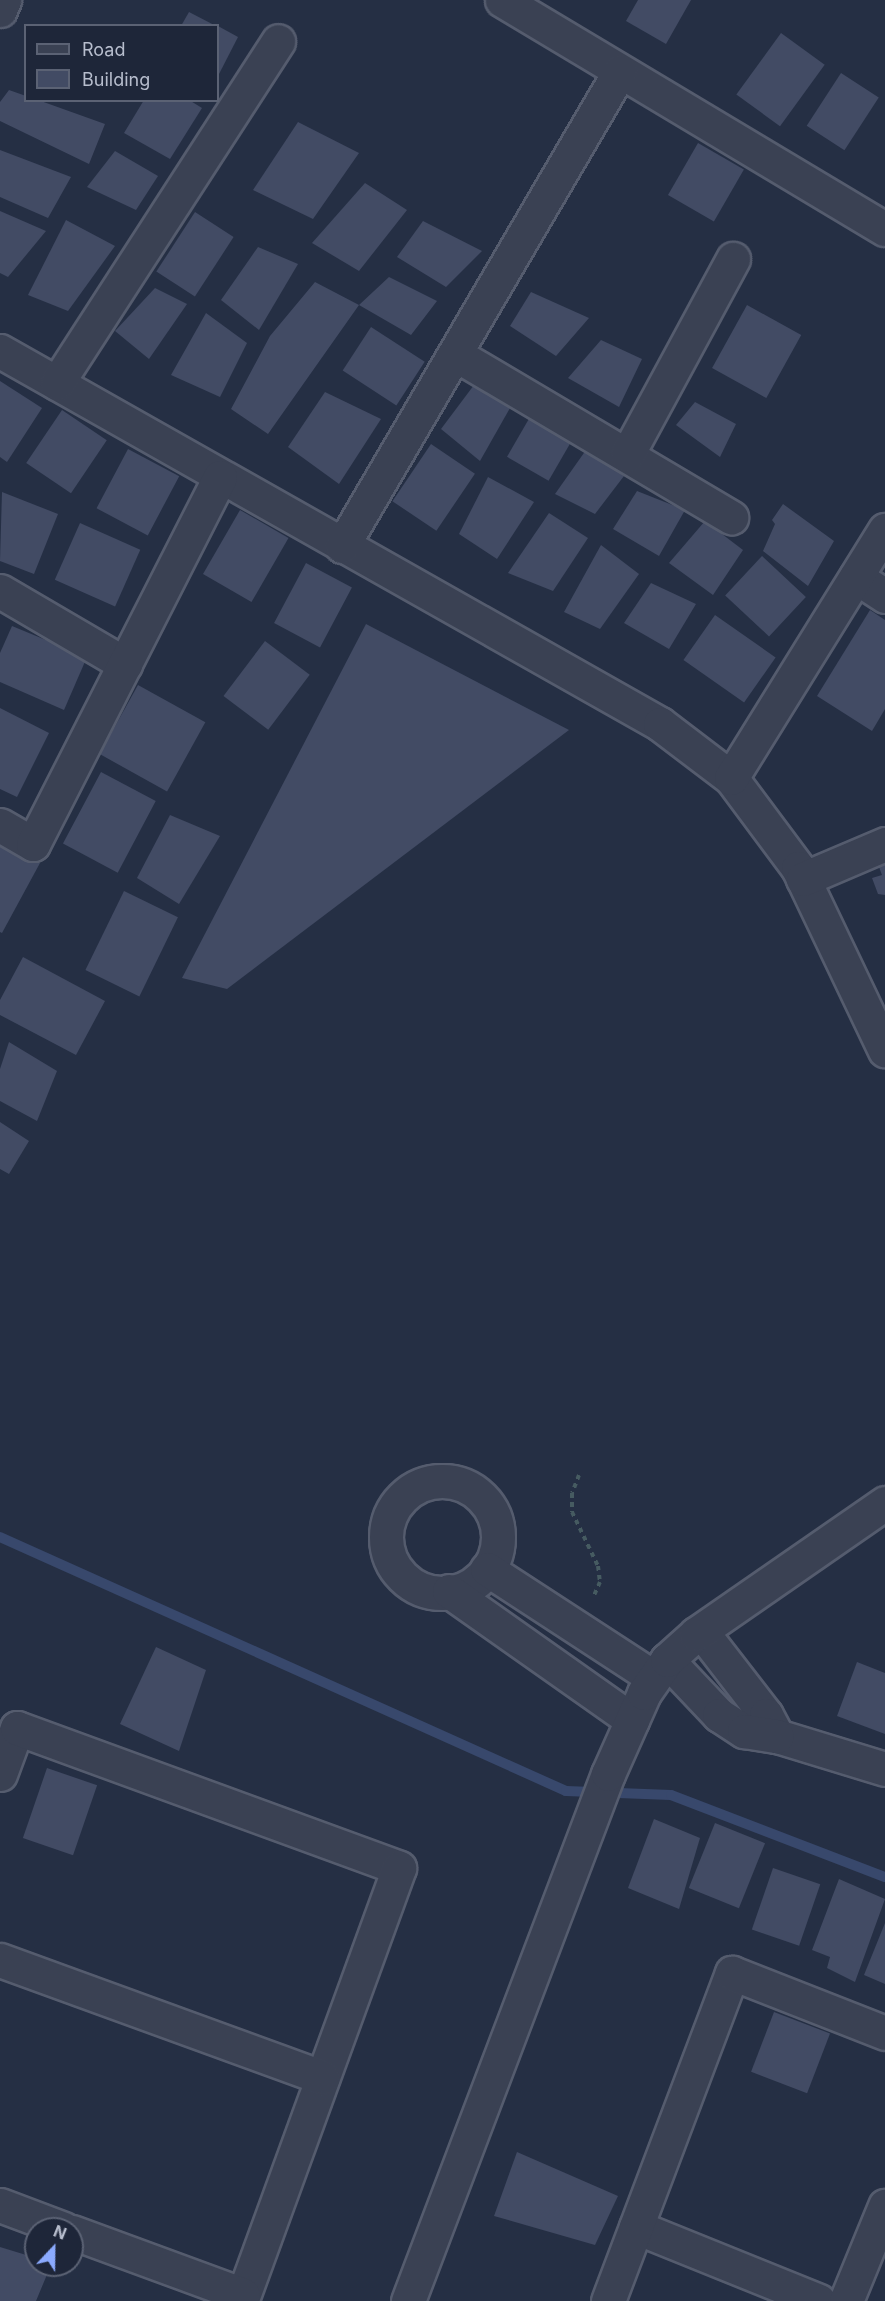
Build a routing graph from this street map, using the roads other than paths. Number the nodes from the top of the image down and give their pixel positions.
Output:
1 (502, 0) edge
2 (278, 41) dead end
3 (620, 71) junction
4 (885, 230) edge
5 (733, 259) dead end
6 (0, 351) edge
7 (455, 354) junction
8 (57, 383) junction
9 (627, 455) junction
10 (220, 477) junction
11 (731, 517) dead end
12 (885, 530) edge
13 (342, 546) junction
14 (856, 577) junction
15 (0, 591) edge
16 (885, 596) edge
17 (125, 664) junction
18 (731, 778) junction
19 (0, 825) edge
20 (885, 844) edge
21 (803, 879) junction
22 (885, 1050) edge
23 (885, 1503) edge
24 (487, 1569) junction
25 (449, 1592) junction
26 (701, 1631) junction
27 (661, 1669) junction
28 (632, 1720) junction
29 (777, 1736) junction
30 (885, 1768) edge
31 (0, 1774) edge
32 (0, 1960) edge
33 (885, 2033) edge
34 (322, 2077) junction
35 (0, 2205) edge
36 (885, 2206) edge
37 (32, 2217) edge
38 (636, 2227) junction
39 (84, 2237) edge
40 (242, 2298) edge
41 (408, 2301) edge
42 (608, 2301) edge
43 (819, 2301) edge
44 (846, 2301) edge

1 - 3 street
2 - 8 street
3 - 4 street
3 - 7 street
5 - 9 street
6 - 8 street
7 - 9 street
7 - 13 street
8 - 10 street
9 - 11 street
10 - 13 street
10 - 17 street
12 - 14 street
13 - 18 street
14 - 16 street
14 - 18 street
15 - 17 street
17 - 19 street
18 - 21 street
20 - 21 street
21 - 22 street
23 - 26 street
24 - 25 street
24 - 25 street
24 - 27 street
25 - 28 street
26 - 27 street
26 - 29 street
27 - 28 street
27 - 29 street
28 - 41 street
29 - 30 street
31 - 34 street
32 - 34 street
33 - 38 street
34 - 40 street
35 - 37 street
36 - 44 street
38 - 42 street
38 - 43 street
39 - 40 street

